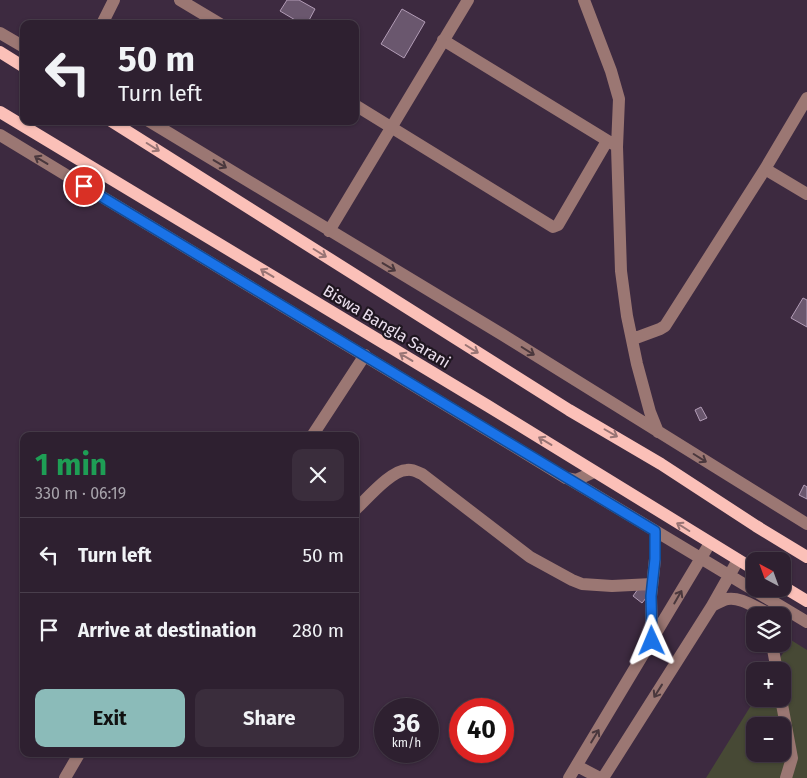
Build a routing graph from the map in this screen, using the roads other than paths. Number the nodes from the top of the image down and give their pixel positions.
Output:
1 (114, 0) edge
2 (180, 0) edge
3 (468, 0) edge
4 (584, 0) edge
5 (104, 20) edge
6 (213, 20) edge
7 (0, 33) edge
8 (443, 40) junction
9 (20, 45) edge
10 (0, 52) edge
11 (20, 64) edge
12 (807, 98) edge
13 (359, 107) edge
14 (0, 112) edge
15 (20, 124) edge
16 (22, 125) edge
17 (118, 125) edge
18 (156, 125) edge
19 (391, 127) junction
20 (0, 136) edge
21 (612, 144) junction
22 (765, 169) junction
23 (807, 194) edge
24 (329, 231) junction
25 (633, 339) junction
26 (365, 355) junction
27 (488, 406) junction
28 (478, 424) junction
29 (315, 432) edge
30 (658, 432) junction
31 (594, 472) junction
32 (566, 478) junction
33 (359, 506) edge
34 (807, 524) edge
35 (655, 531) junction
36 (710, 544) junction
37 (807, 556) edge
38 (701, 558) junction
39 (738, 560) junction
40 (746, 565) edge
41 (730, 576) junction
42 (652, 584) junction
43 (791, 591) edge
44 (807, 601) edge
45 (712, 606) junction
46 (753, 607) edge
47 (791, 620) edge
48 (807, 623) edge
49 (652, 641) junction
50 (783, 707) edge
51 (77, 757) edge
52 (577, 766) junction
53 (65, 778) edge
54 (570, 778) edge
55 (601, 778) edge
56 (786, 778) edge

1 - 5 street
2 - 6 street
3 - 8 street
4 - 21 street
7 - 9 street
8 - 19 street
8 - 21 street
10 - 11 main road
12 - 22 street
13 - 19 street
15 -> 14 main road, Biswa Bangla Sarani
27 -> 16 main road, Biswa Bangla Sarani
17 -> 37 main road, Biswa Bangla Sarani
18 -> 24 street
19 - 21 street
19 - 24 street
26 -> 20 street
21 - 25 street
22 - 23 street
22 - 25 street
24 -> 30 street
25 - 30 street
26 - 28 street
26 - 29 street
27 - 28 street
31 -> 27 main road, Biswa Bangla Sarani
28 - 32 street
30 -> 34 street
31 - 32 street
36 -> 31 main road, Biswa Bangla Sarani
32 - 35 street
33 - 42 street
35 - 38 street
35 - 42 street
36 - 38 street
36 - 39 main road, Biswa Bangla Sarani
38 - 41 street
49 -> 38 street
39 - 40 main road, Biswa Bangla Sarani
39 - 41 street
41 - 45 street
41 - 48 street
42 - 49 street
43 - 44 main road
45 - 46 street
45 -> 55 street
47 - 48 street
52 -> 49 street
50 - 56 street
51 - 53 street
52 - 54 street
52 - 55 street

